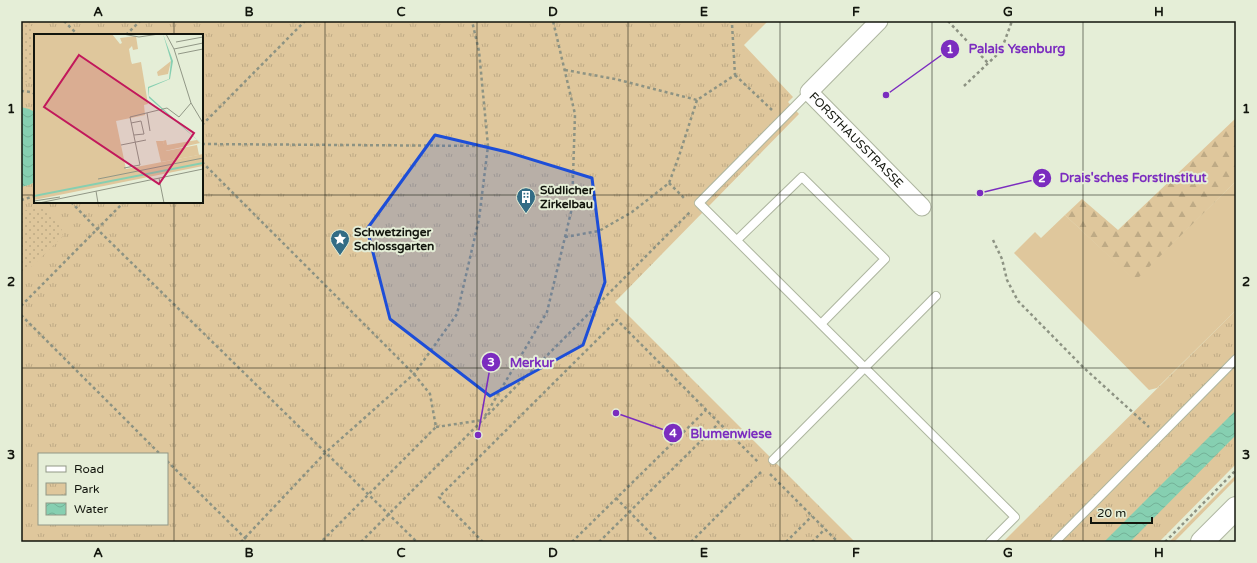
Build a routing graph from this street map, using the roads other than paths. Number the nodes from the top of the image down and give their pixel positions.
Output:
1 (879, 21) edge
2 (809, 92) junction
3 (922, 207) dead end
4 (737, 240) junction
5 (936, 296) dead end
6 (821, 324) junction
7 (1236, 359) edge
8 (865, 368) junction
9 (773, 460) dead end
10 (1233, 516) edge
11 (990, 542) edge
12 (1055, 542) edge
13 (1202, 542) edge

1 - 2 street, FORSTHAUSSTRASSE
2 - 3 street, FORSTHAUSSTRASSE
2 - 4 lane
4 - 6 lane
4 - 6 lane
5 - 8 lane
6 - 8 lane
7 - 12 lane
8 - 9 lane
8 - 11 lane
10 - 13 main road

